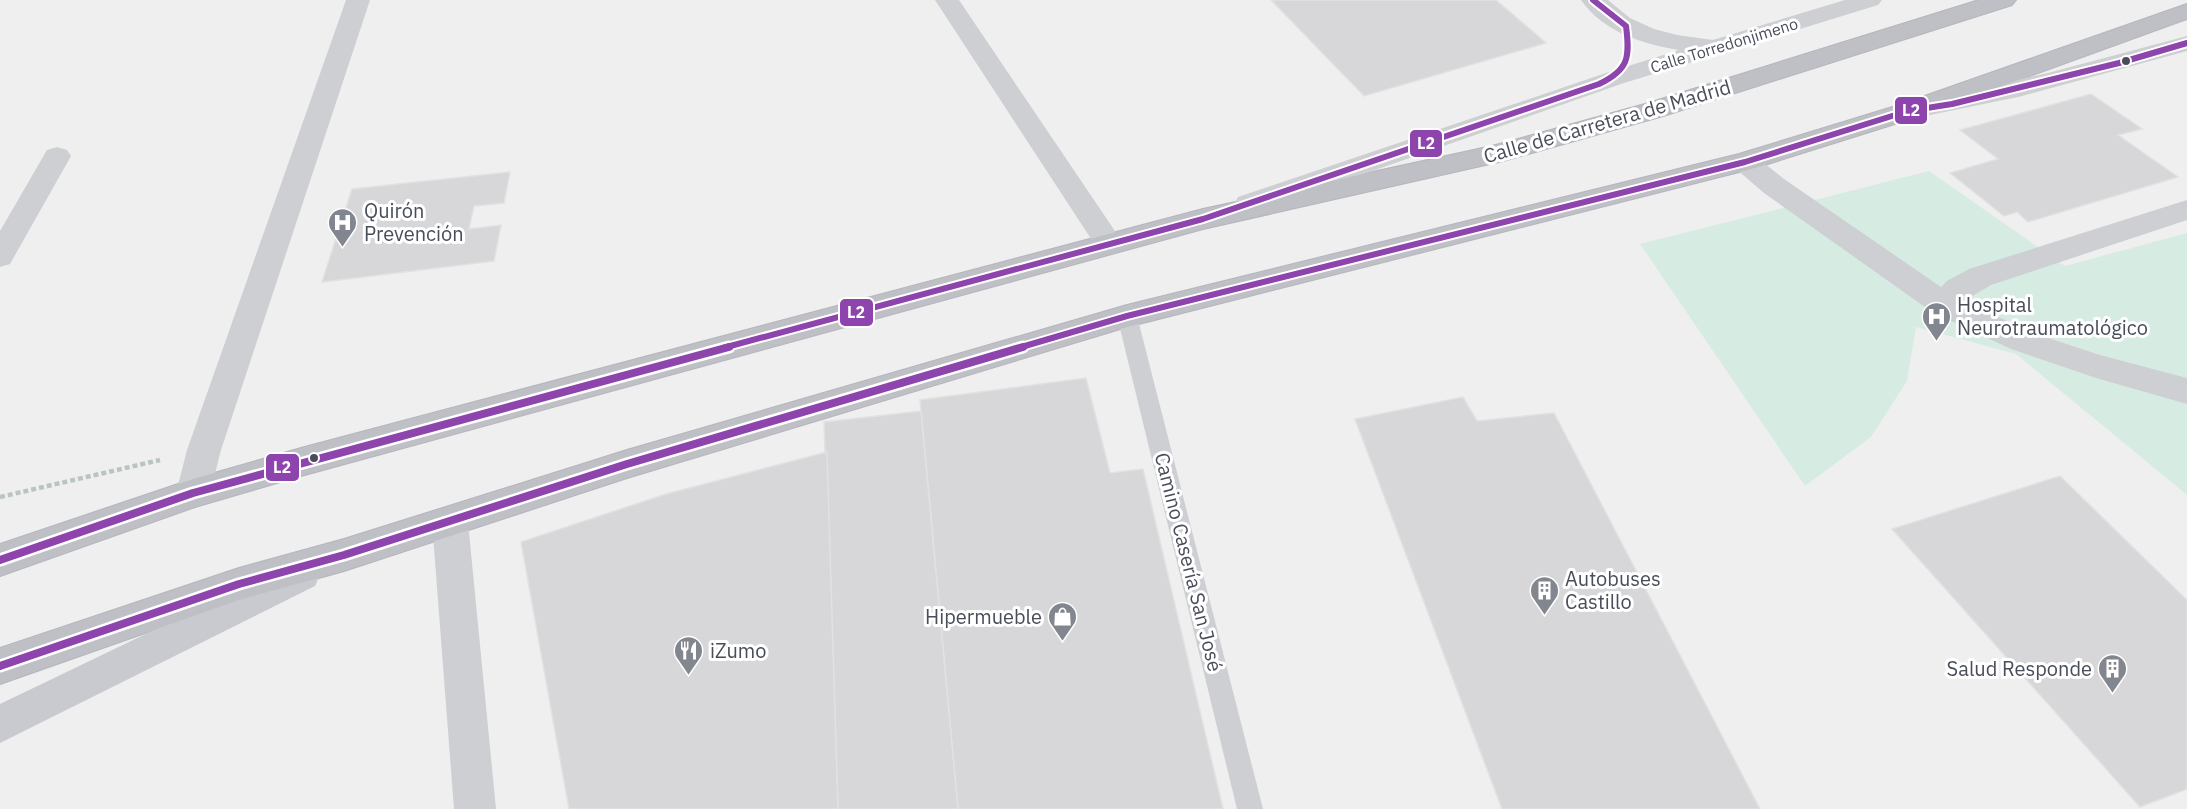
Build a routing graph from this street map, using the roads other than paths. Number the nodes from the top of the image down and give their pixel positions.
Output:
1 (358, 0) edge
2 (947, 0) edge
3 (1593, 0) edge
4 (1870, 0) edge
5 (2004, 0) edge
6 (2187, 11) edge
7 (1626, 26) junction
8 (2187, 43) edge
9 (1720, 46) junction
10 (1615, 78) junction
11 (1908, 111) junction
12 (57, 156) dead end
13 (1745, 162) junction
14 (2187, 210) edge
15 (1203, 219) junction
16 (1109, 244) junction
17 (0, 257) edge
18 (1943, 304) junction
19 (1126, 316) junction
20 (2187, 391) edge
21 (193, 493) junction
22 (450, 522) junction
23 (55, 540) junction
24 (0, 547) edge
25 (344, 555) junction
26 (0, 560) edge
27 (0, 666) edge
28 (0, 724) edge
29 (475, 809) edge
30 (1250, 809) edge

1 - 21 street
2 - 16 street
3 - 7 street
4 - 9 street, Calle Torredonjimeno
5 - 15 highway, Calle de Carretera de Madrid
6 - 11 highway
7 - 9 street
7 - 10 street
8 - 11 street
9 - 10 street, Calle Torredonjimeno
10 - 15 street, Calle Torredonjimeno
11 - 13 highway
12 - 17 street
13 - 18 street
13 - 19 highway
14 - 18 street
15 - 16 highway, Calle de Carretera de Madrid
16 - 21 highway, Calle de Carretera de Madrid
18 - 20 street
19 - 22 highway
19 - 30 lane, Camino Casería San José
21 - 23 highway, Calle de Carretera de Madrid
22 - 25 highway
22 - 29 street
23 - 24 main road
23 - 26 highway, Calle de Carretera de Madrid
25 - 27 highway
25 - 28 main road

